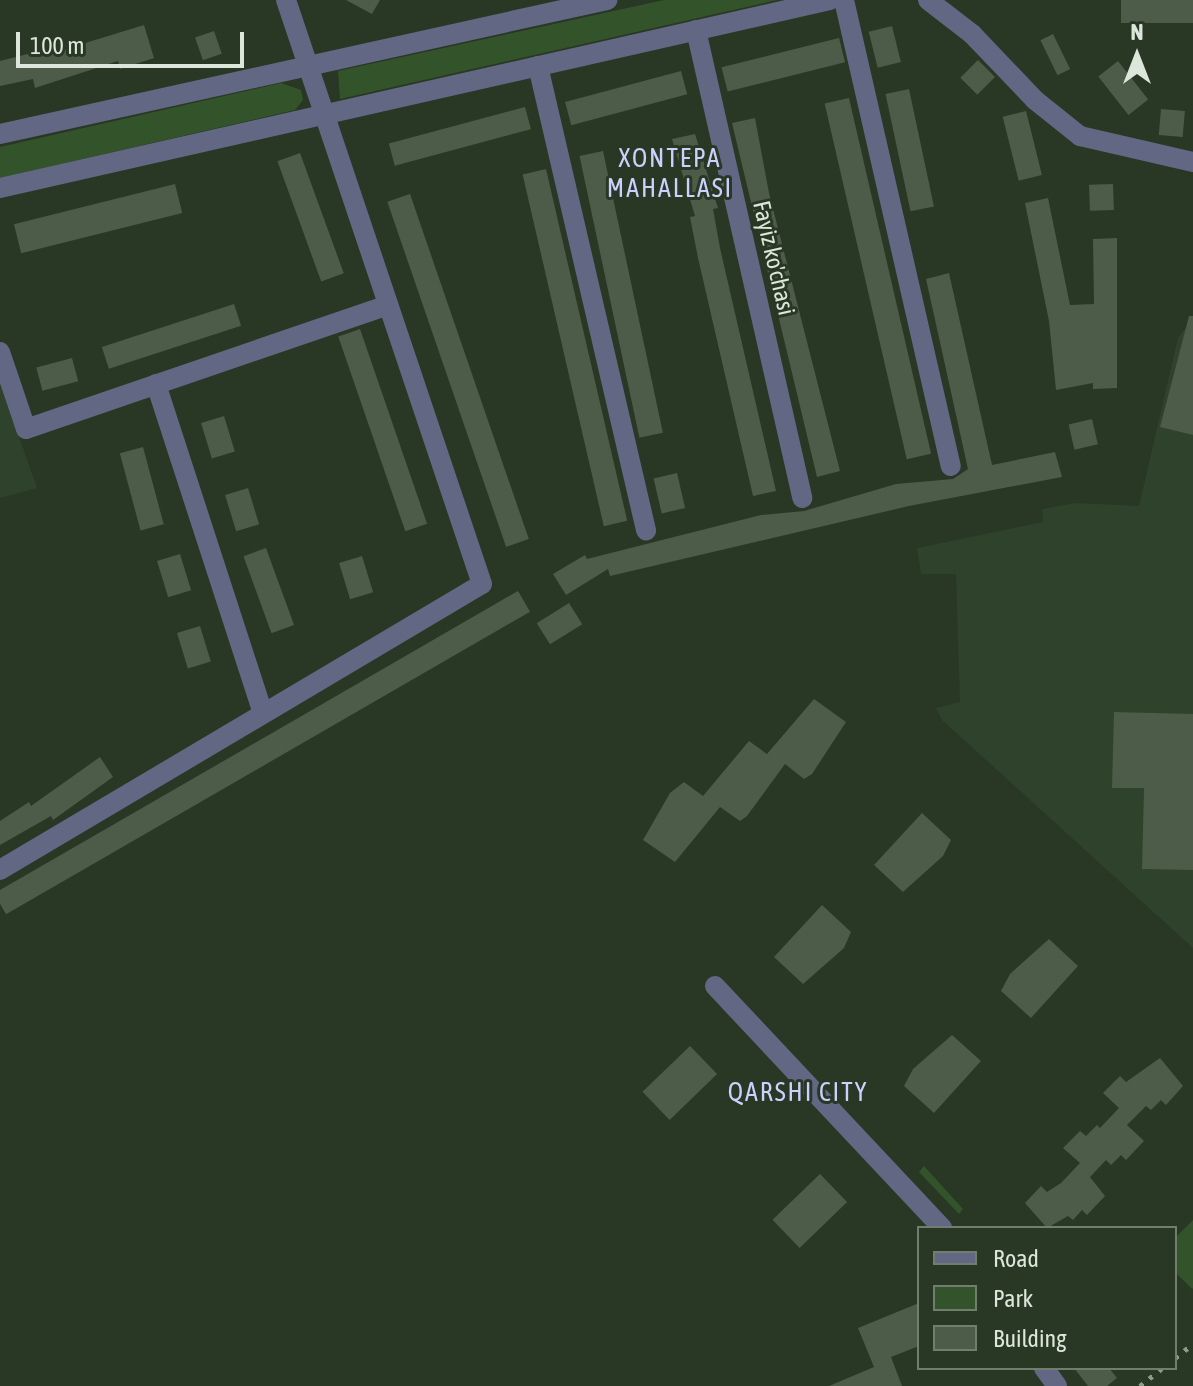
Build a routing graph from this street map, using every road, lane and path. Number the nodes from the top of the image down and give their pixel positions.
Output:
1 (286, 0) edge
2 (607, 0) edge
3 (830, 0) edge
4 (844, 0) edge
5 (928, 0) edge
6 (696, 30) junction
7 (306, 66) junction
8 (538, 66) junction
9 (324, 114) junction
10 (0, 134) edge
11 (1193, 162) edge
12 (0, 188) edge
13 (388, 305) junction
14 (0, 352) edge
15 (156, 384) junction
16 (951, 466) dead end
17 (802, 498) dead end
18 (646, 531) dead end
19 (263, 713) junction
20 (0, 870) edge
21 (715, 986) dead end
22 (940, 1226) edge

1 - 7 street
2 - 7 street
3 - 6 street
4 - 16 street
5 - 11 street
6 - 8 street
6 - 17 street, Fayiz ko'chasi
7 - 9 street
7 - 10 street
8 - 9 street
8 - 18 street
9 - 12 street
9 - 13 street
13 - 15 street
13 - 19 street
14 - 15 street
15 - 19 street
19 - 20 street
21 - 22 street

